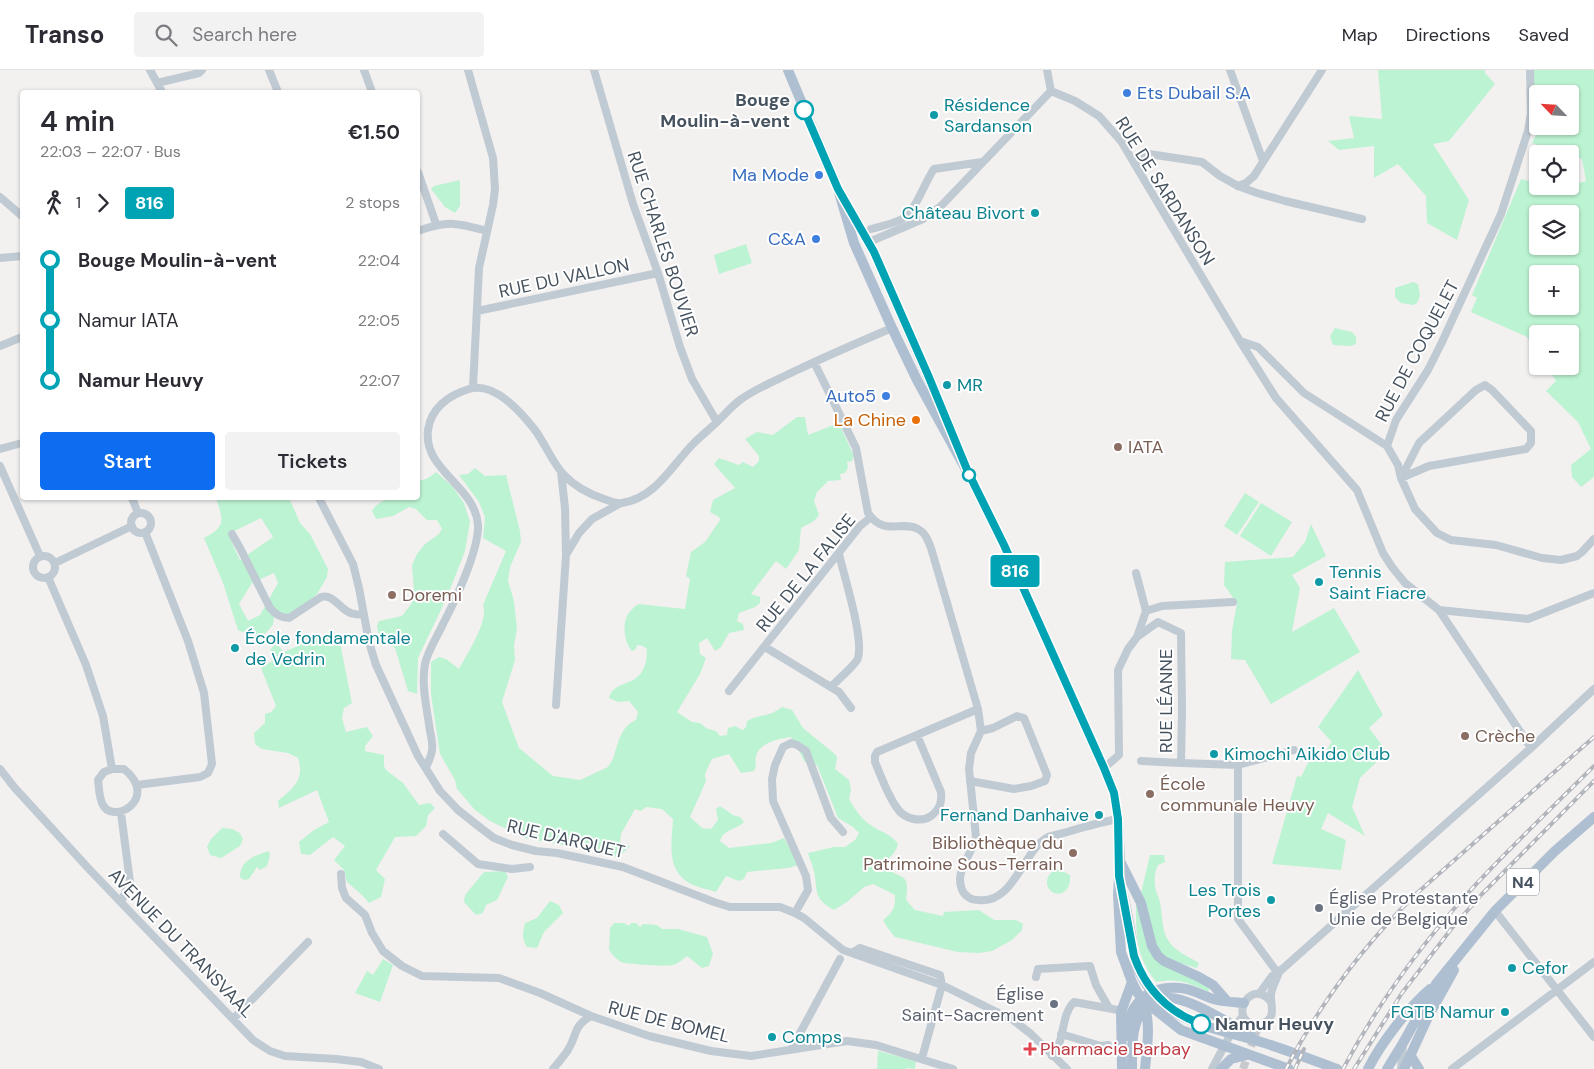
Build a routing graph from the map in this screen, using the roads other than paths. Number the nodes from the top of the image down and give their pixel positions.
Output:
1 (150, 70) edge
2 (202, 70) edge
3 (269, 70) edge
4 (364, 70) edge
5 (468, 70) edge
6 (594, 70) edge
7 (788, 70) edge
8 (1047, 70) edge
9 (1230, 70) edge
10 (1322, 70) edge
11 (1530, 70) edge
12 (157, 83) junction
13 (161, 90) edge
14 (277, 90) edge
15 (371, 90) edge
16 (1051, 91) junction
17 (1263, 161) junction
18 (983, 162) junction
19 (1134, 163) junction
20 (420, 178) edge
21 (1238, 186) junction
22 (838, 189) junction
23 (0, 197) edge
24 (20, 214) edge
25 (1362, 219) dead end
26 (436, 224) junction
27 (871, 229) dead end
28 (420, 230) edge
29 (487, 231) junction
30 (869, 242) junction
31 (856, 246) junction
32 (20, 256) edge
33 (0, 258) edge
34 (658, 274) junction
35 (477, 311) junction
36 (903, 318) junction
37 (892, 328) junction
38 (20, 338) edge
39 (1240, 341) junction
40 (0, 346) edge
41 (921, 360) junction
42 (814, 362) junction
43 (911, 365) junction
44 (473, 387) junction
45 (717, 422) junction
46 (20, 444) edge
47 (1387, 446) junction
48 (0, 449) edge
49 (0, 466) edge
50 (561, 472) junction
51 (968, 472) junction
52 (1401, 478) junction
53 (133, 500) edge
54 (320, 500) edge
55 (619, 504) junction
56 (138, 513) junction
57 (871, 517) junction
58 (132, 526) junction
59 (145, 532) junction
60 (232, 534) dead end
61 (1594, 539) edge
62 (839, 554) junction
63 (40, 556) junction
64 (566, 556) junction
65 (54, 563) junction
66 (1136, 573) dead end
67 (48, 577) junction
68 (1594, 593) edge
69 (1233, 602) dead end
70 (1439, 610) junction
71 (1146, 611) junction
72 (363, 614) junction
73 (1137, 637) junction
74 (765, 647) junction
75 (831, 687) junction
76 (1594, 690) edge
77 (730, 691) dead end
78 (556, 705) dead end
79 (851, 708) dead end
80 (978, 709) junction
81 (980, 731) junction
82 (917, 735) junction
83 (1531, 748) junction
84 (1294, 750) dead end
85 (1141, 761) dead end
86 (1181, 763) junction
87 (1238, 765) junction
88 (426, 768) junction
89 (1104, 768) junction
90 (0, 769) edge
91 (112, 769) junction
92 (970, 781) junction
93 (137, 786) junction
94 (121, 812) junction
95 (1594, 817) edge
96 (1118, 819) junction
97 (843, 832) dead end
98 (443, 834) dead end
99 (1120, 860) junction
100 (530, 867) dead end
101 (341, 874) dead end
102 (1119, 876) junction
103 (121, 902) junction
104 (1495, 911) junction
105 (795, 913) junction
106 (308, 942) dead end
107 (1460, 955) junction
108 (840, 959) dead end
109 (1594, 962) edge
110 (1279, 972) junction
111 (1036, 977) dead end
112 (1436, 984) junction
113 (942, 986) junction
114 (1557, 990) junction
115 (1138, 991) junction
116 (1259, 994) junction
117 (1227, 1001) junction
118 (1271, 1002) junction
119 (1244, 1003) junction
120 (1109, 1008) junction
121 (1121, 1012) junction
122 (590, 1016) junction
123 (1244, 1016) junction
124 (233, 1019) junction
125 (1061, 1034) junction
126 (1594, 1037) edge
127 (1404, 1041) junction
128 (1260, 1042) junction
129 (1108, 1045) dead end
130 (792, 1048) junction
131 (1132, 1049) junction
132 (1247, 1055) junction
133 (1052, 1056) junction
134 (1411, 1056) junction
135 (922, 1058) junction
136 (1221, 1068) edge
137 (379, 1069) edge
138 (553, 1069) edge
139 (952, 1069) edge
140 (1068, 1069) edge
141 (1122, 1069) edge
142 (1132, 1069) edge
143 (1145, 1069) edge
144 (1212, 1069) edge
145 (1289, 1069) edge
146 (1337, 1069) edge
147 (1368, 1069) edge
148 (1387, 1069) edge
149 (1402, 1069) edge
150 (1420, 1069) edge
151 (1452, 1069) edge

1 - 12 street
2 - 12 street
3 - 14 street
4 - 15 street
5 - 29 street
6 - 34 street, RUE CHARLES BOUVIER
7 - 22 main road
8 - 16 street
9 - 17 street
10 - 17 street
11 - 47 street, RUE DE COQUELET
12 - 13 street
16 - 18 street
16 - 19 street, RUE DE SARDANSON
17 - 21 street
18 - 27 street
18 - 30 street
19 - 21 street
19 - 39 street, RUE DE SARDANSON
20 - 26 street
21 - 25 street
22 - 30 main road
22 - 31 main road
23 - 24 street
26 - 28 street
26 - 29 street
29 - 35 street
30 - 31 main road
30 - 36 main road
31 - 37 main road
32 - 33 street
34 - 35 street, RUE DU VALLON
34 - 45 street, RUE CHARLES BOUVIER
35 - 44 street
36 - 37 main road
36 - 41 main road
37 - 42 street
37 - 43 main road
38 - 40 street
39 - 47 street
39 - 70 street, RUE DE SARDANSON
41 - 43 main road
41 - 51 main road
42 - 45 street
42 - 57 street
43 - 51 main road
44 - 50 street
44 - 88 street
45 - 55 street
46 - 48 street
47 - 52 street, RUE DE COQUELET
49 - 63 street
50 - 55 street
50 - 64 street
51 - 89 main road
52 - 52 street
52 - 61 street, RUE DE COQUELET
53 - 56 street
54 - 72 street, RUE D'ARQUET
55 - 64 street
56 - 58 street
56 - 59 street
57 - 62 street, RUE DE LA FALISE
57 - 80 street
58 - 59 street
58 - 65 street
59 - 93 street
60 - 72 street
62 - 74 street, RUE DE LA FALISE
62 - 75 street
63 - 65 street
63 - 67 street
64 - 78 street
65 - 67 street
66 - 71 street
67 - 91 street
68 - 70 street
69 - 71 street
70 - 83 street
71 - 73 street
72 - 88 street, RUE D'ARQUET
73 - 86 street, RUE LÉANNE
73 - 89 street
74 - 75 street, RUE DE LA FALISE
74 - 77 street, RUE DE LA FALISE
75 - 79 street, RUE DE LA FALISE
76 - 83 street
80 - 81 street
80 - 82 street
81 - 92 street
81 - 92 street
82 - 82 street
83 - 110 street
84 - 87 street, RUE LÉANNE
85 - 86 street
86 - 87 street, RUE LÉANNE
87 - 110 street
88 - 105 street, RUE D'ARQUET
89 - 96 main road
90 - 103 street, AVENUE DU TRANSVAAL
91 - 93 street
91 - 94 street
92 - 96 street
93 - 94 street
94 - 103 street
95 - 104 main road, N4
96 - 99 main road
97 - 105 street
98 - 100 street
99 - 102 main road
99 - 117 main road
101 - 122 street
102 - 115 main road
102 - 128 main road
103 - 124 street, AVENUE DU TRANSVAAL
104 - 107 main road, N4
104 - 114 street
105 - 113 street, RUE D'ARQUET
106 - 124 street
107 - 112 main road, N4
107 - 134 main road, N4
108 - 130 street
109 - 114 street
110 - 116 street
110 - 118 street
111 - 120 street
112 - 127 main road, N4
112 - 147 main road
113 - 133 street, RUE D'ARQUET
113 - 135 street
114 - 126 street
114 - 151 street
115 - 121 main road
115 - 132 main road
115 - 143 main road
116 - 118 street
116 - 119 street
117 - 119 main road
117 - 131 main road
118 - 123 street
119 - 123 street
120 - 121 street
120 - 125 street
121 - 141 main road
122 - 130 street, RUE DE BOMEL
122 - 138 street, RUE DE BOMEL
123 - 144 street
124 - 137 street, AVENUE DU TRANSVAAL
125 - 129 street
125 - 133 street
127 - 148 main road, N4
127 - 149 street
128 - 131 main road
128 - 146 main road
130 - 135 street, RUE DE BOMEL
131 - 142 main road
132 - 136 main road
132 - 145 main road
133 - 140 street, RUE D'ARQUET
134 - 149 main road
134 - 150 main road
135 - 139 street, RUE DE BOMEL

